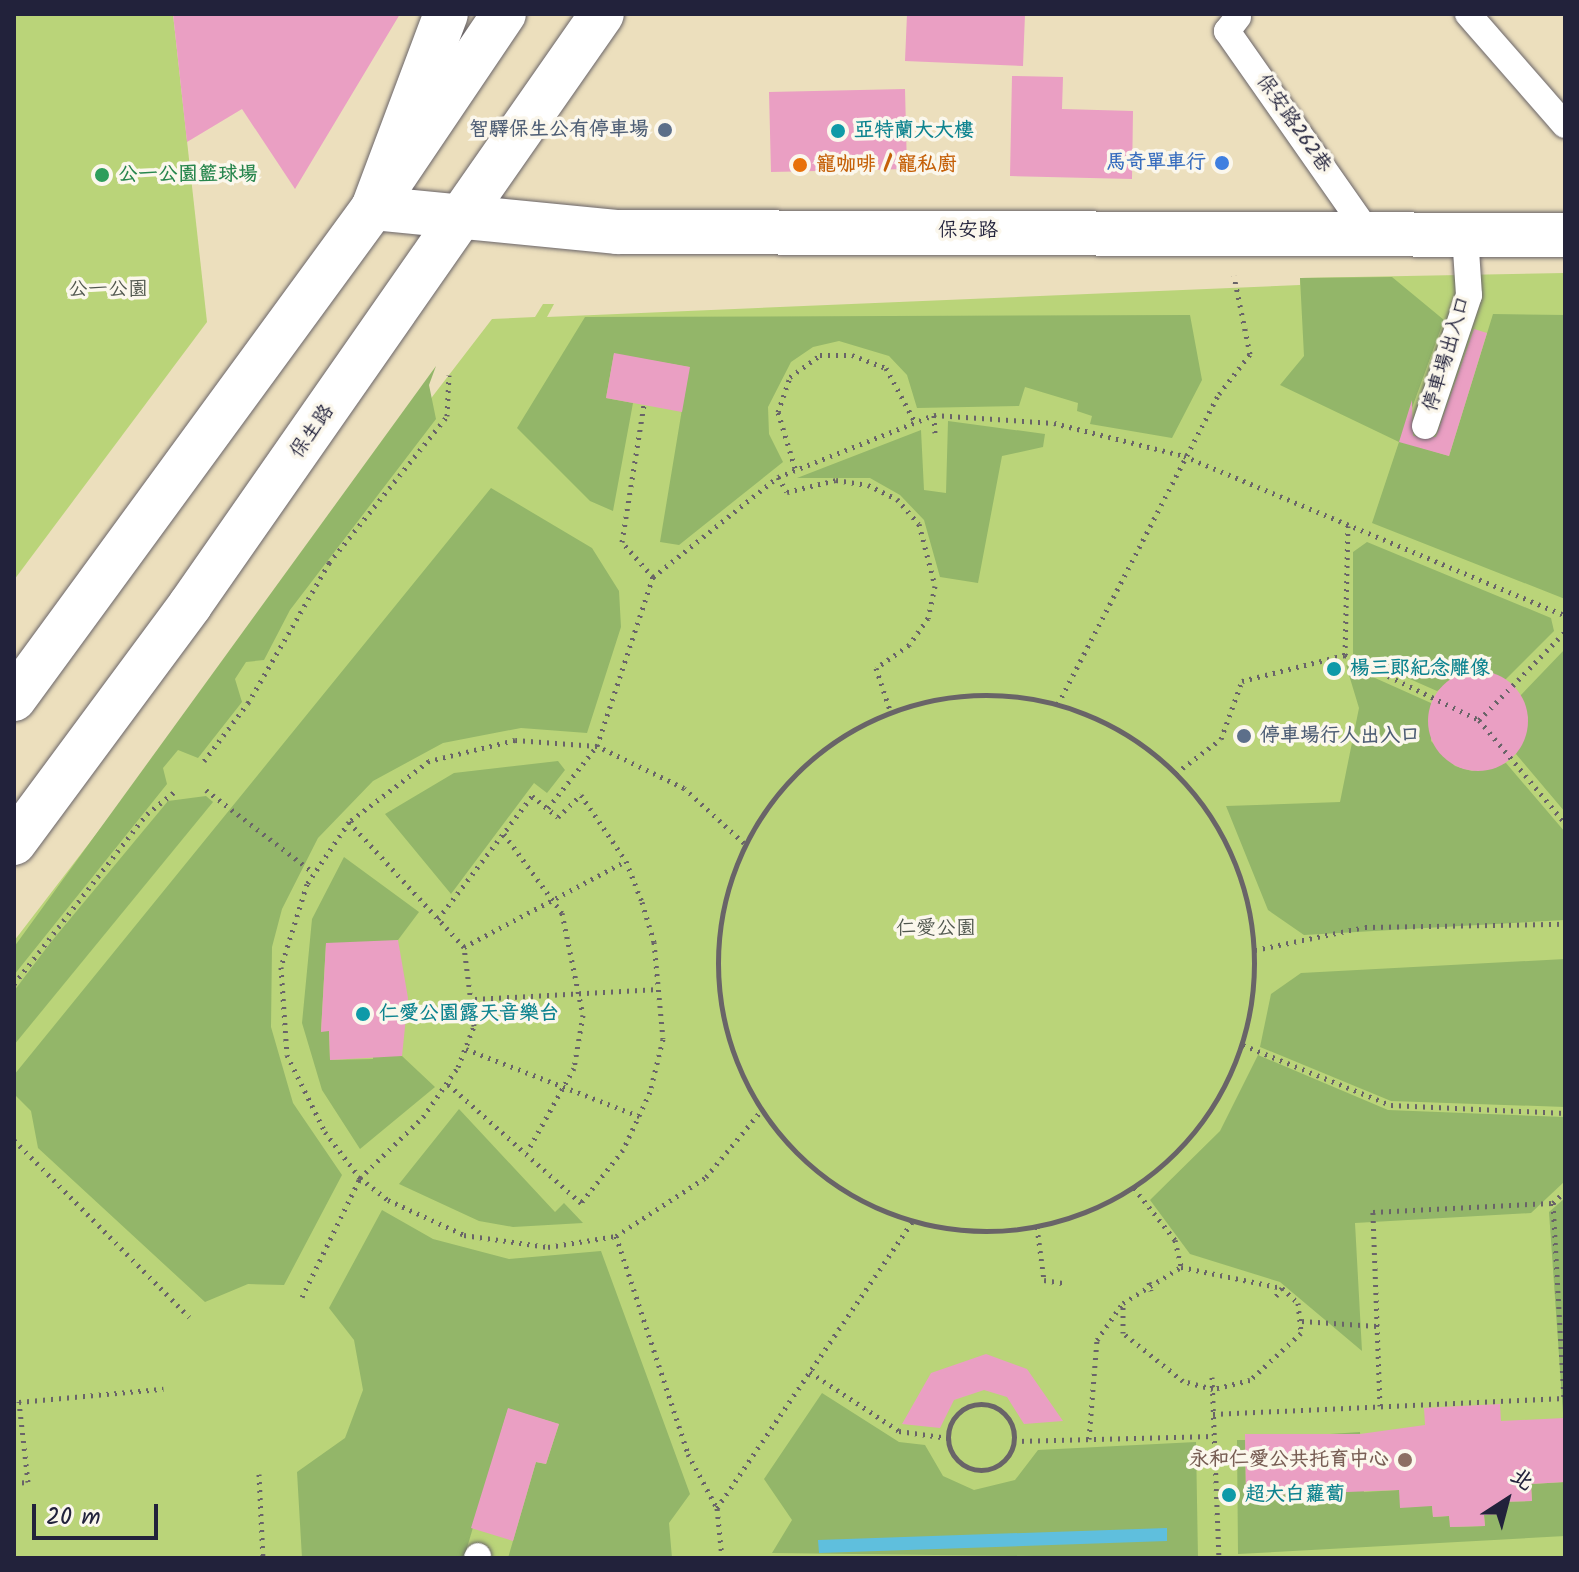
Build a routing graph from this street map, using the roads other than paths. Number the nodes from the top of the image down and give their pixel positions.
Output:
1 (446, 14) edge
2 (504, 14) edge
3 (602, 14) edge
4 (1468, 14) edge
5 (1238, 17) dead end
6 (1565, 125) edge
7 (373, 208) junction
8 (467, 214) junction
9 (1368, 232) junction
10 (1465, 234) junction
11 (1565, 235) edge
12 (1425, 426) dead end
13 (14, 699) edge
14 (14, 843) edge

1 - 7 main road
2 - 7 main road
3 - 8 main road, 保生路
4 - 6 lane
5 - 9 lane, 保安路262巷
7 - 8 main road, 保安路
7 - 13 main road
8 - 9 main road, 保安路
8 - 14 main road, 保生路
9 - 10 main road, 保安路
10 - 11 main road, 保安路
10 - 12 lane, 停車場出入口

